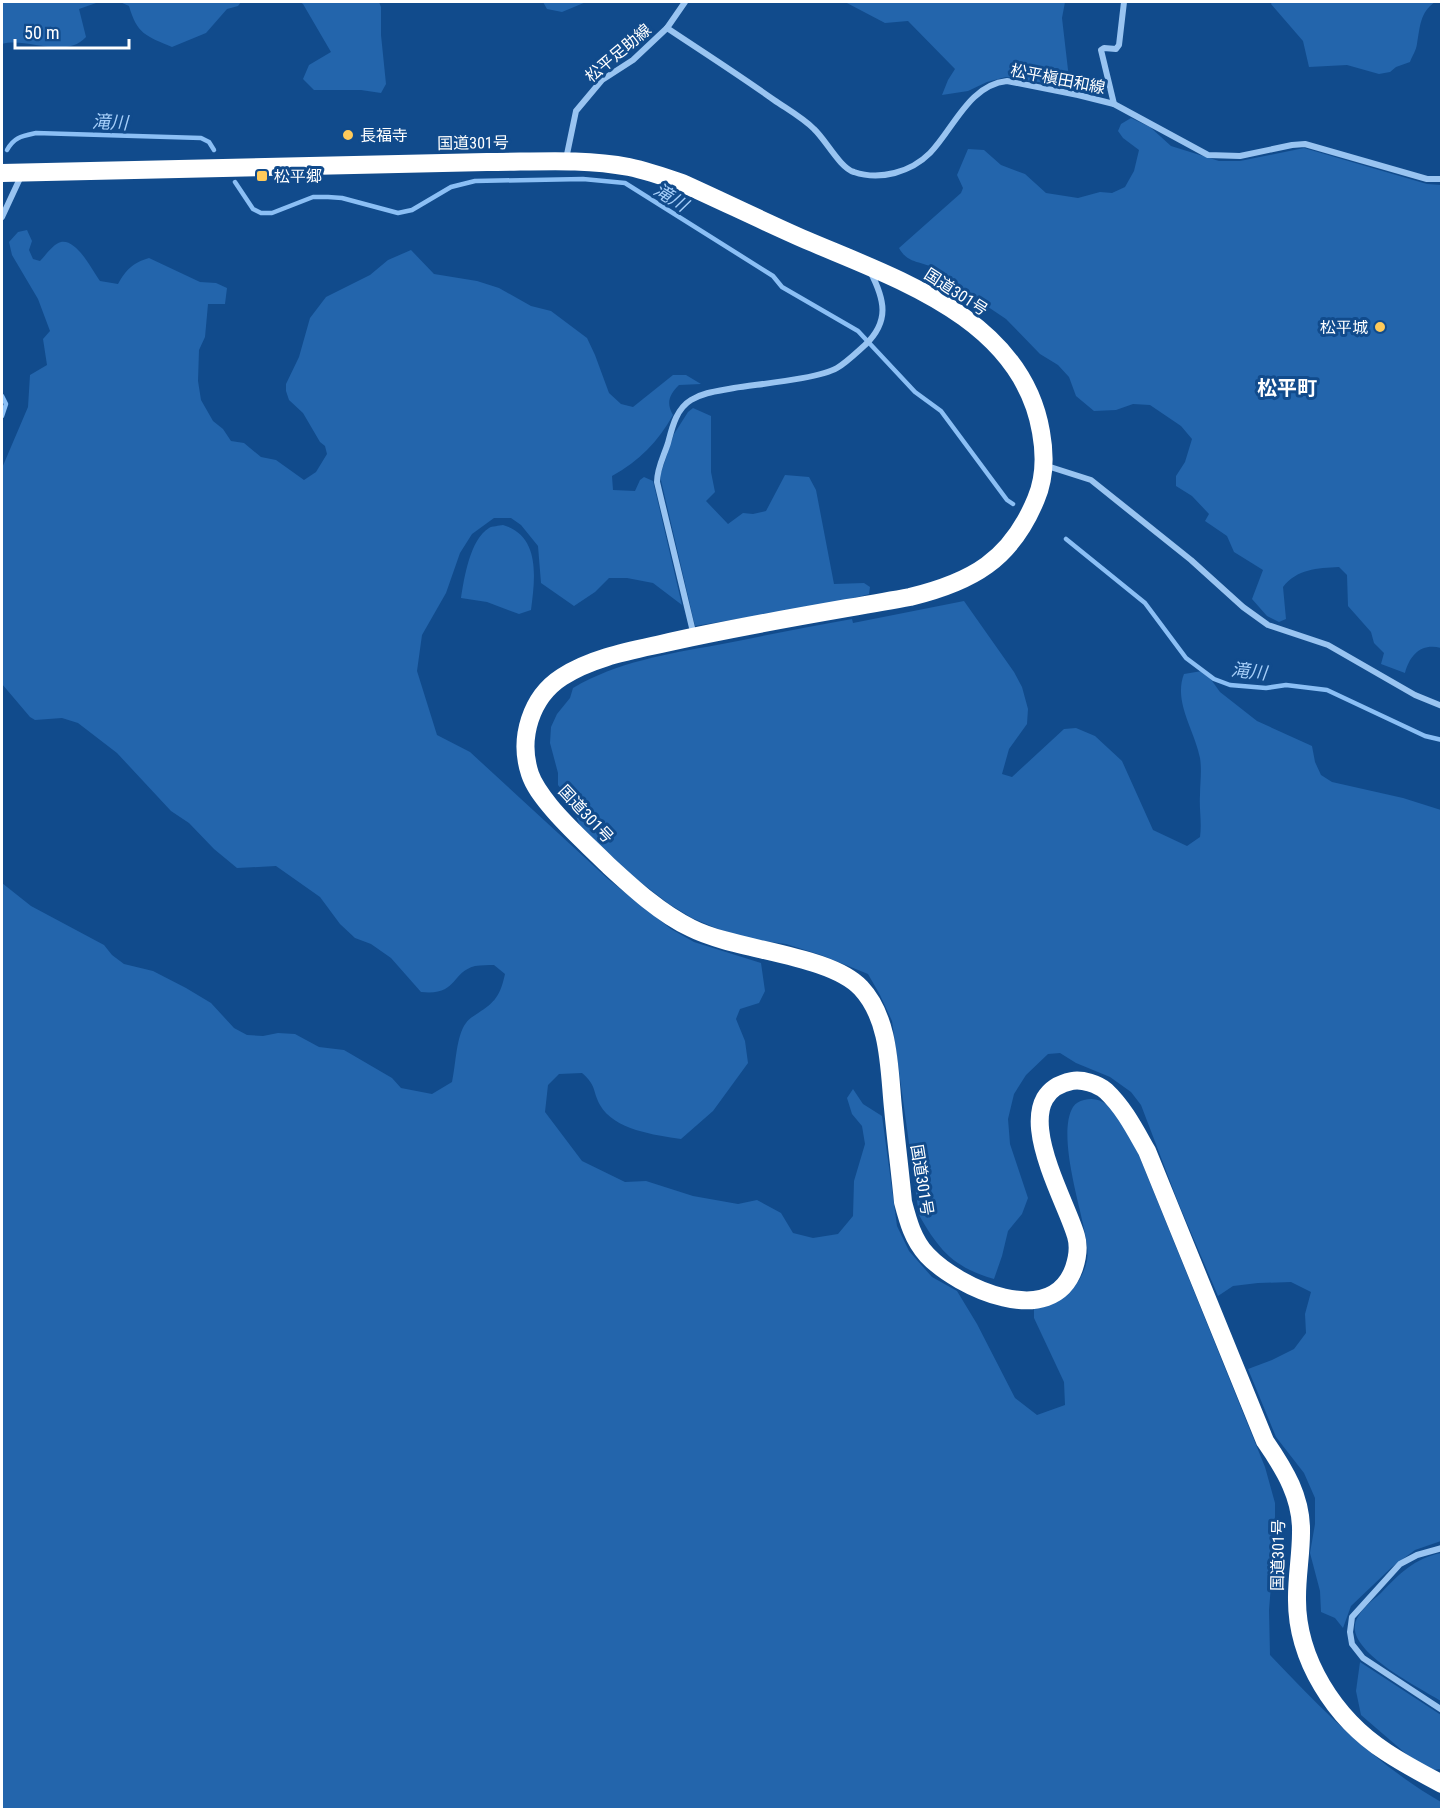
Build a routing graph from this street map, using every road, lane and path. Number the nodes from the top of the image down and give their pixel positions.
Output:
1 (685, 2) edge
2 (1124, 2) edge
3 (667, 28) junction
4 (1114, 104) junction
5 (566, 162) junction
6 (23, 171) junction
7 (2, 173) edge
8 (1442, 179) edge
9 (2, 217) edge
10 (867, 265) junction
11 (1044, 465) junction
12 (694, 636) junction
13 (1442, 706) edge
14 (1442, 1548) edge
15 (1442, 1710) edge
16 (1442, 1784) edge

1 - 3 street, 松平足助線
2 - 4 street
3 - 4 street, 松平槇田和線
3 - 5 street, 松平足助線
4 - 8 street, 松平槇田和線
5 - 6 highway, 国道301号
5 - 10 highway, 国道301号
6 - 7 highway, 国道301号
6 - 9 street
10 - 11 highway, 国道301号
10 - 12 street
11 - 12 highway, 国道301号
11 - 13 street
12 - 16 highway, 国道301号
14 - 15 street

